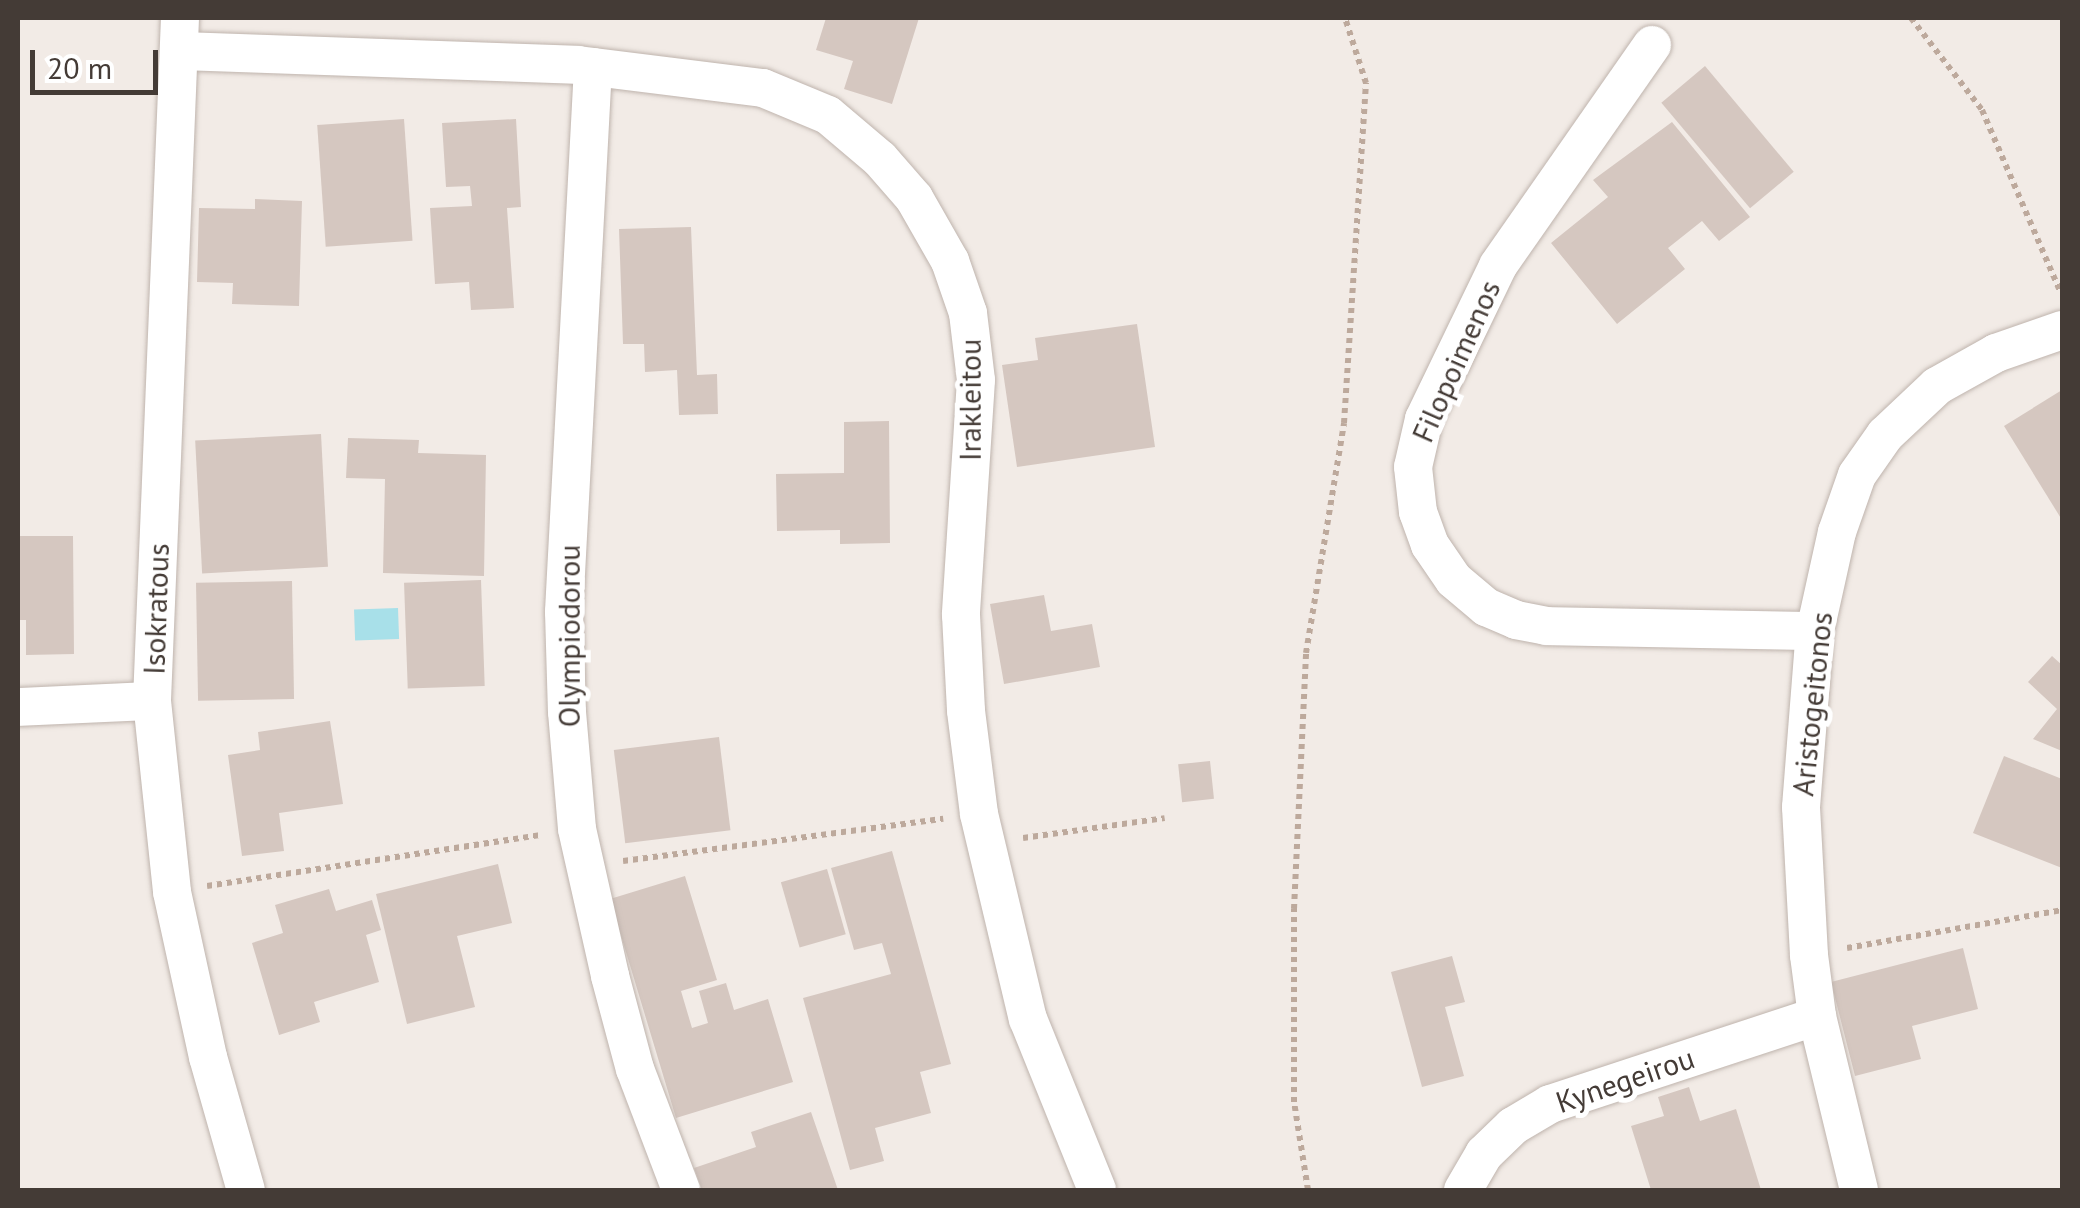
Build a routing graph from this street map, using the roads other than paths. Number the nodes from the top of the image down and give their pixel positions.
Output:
1 (179, 34) edge
2 (1652, 45) dead end
3 (593, 67) junction
4 (2062, 330) edge
5 (1815, 631) junction
6 (152, 700) junction
7 (18, 707) edge
8 (1817, 1016) junction
9 (1081, 1186) edge
10 (246, 1190) edge
11 (680, 1190) edge
12 (1464, 1190) edge
13 (1859, 1190) edge

1 - 3 street, Irakleitou
1 - 6 street, Isokratous
2 - 5 street, Filopoimenos
3 - 9 street, Irakleitou
3 - 11 street, Olympiodorou
4 - 5 street, Aristogeitonos
5 - 8 street, Aristogeitonos
6 - 7 street
6 - 10 street, Isokratous
8 - 12 street, Kynegeirou
8 - 13 street, Aristogeitonos

